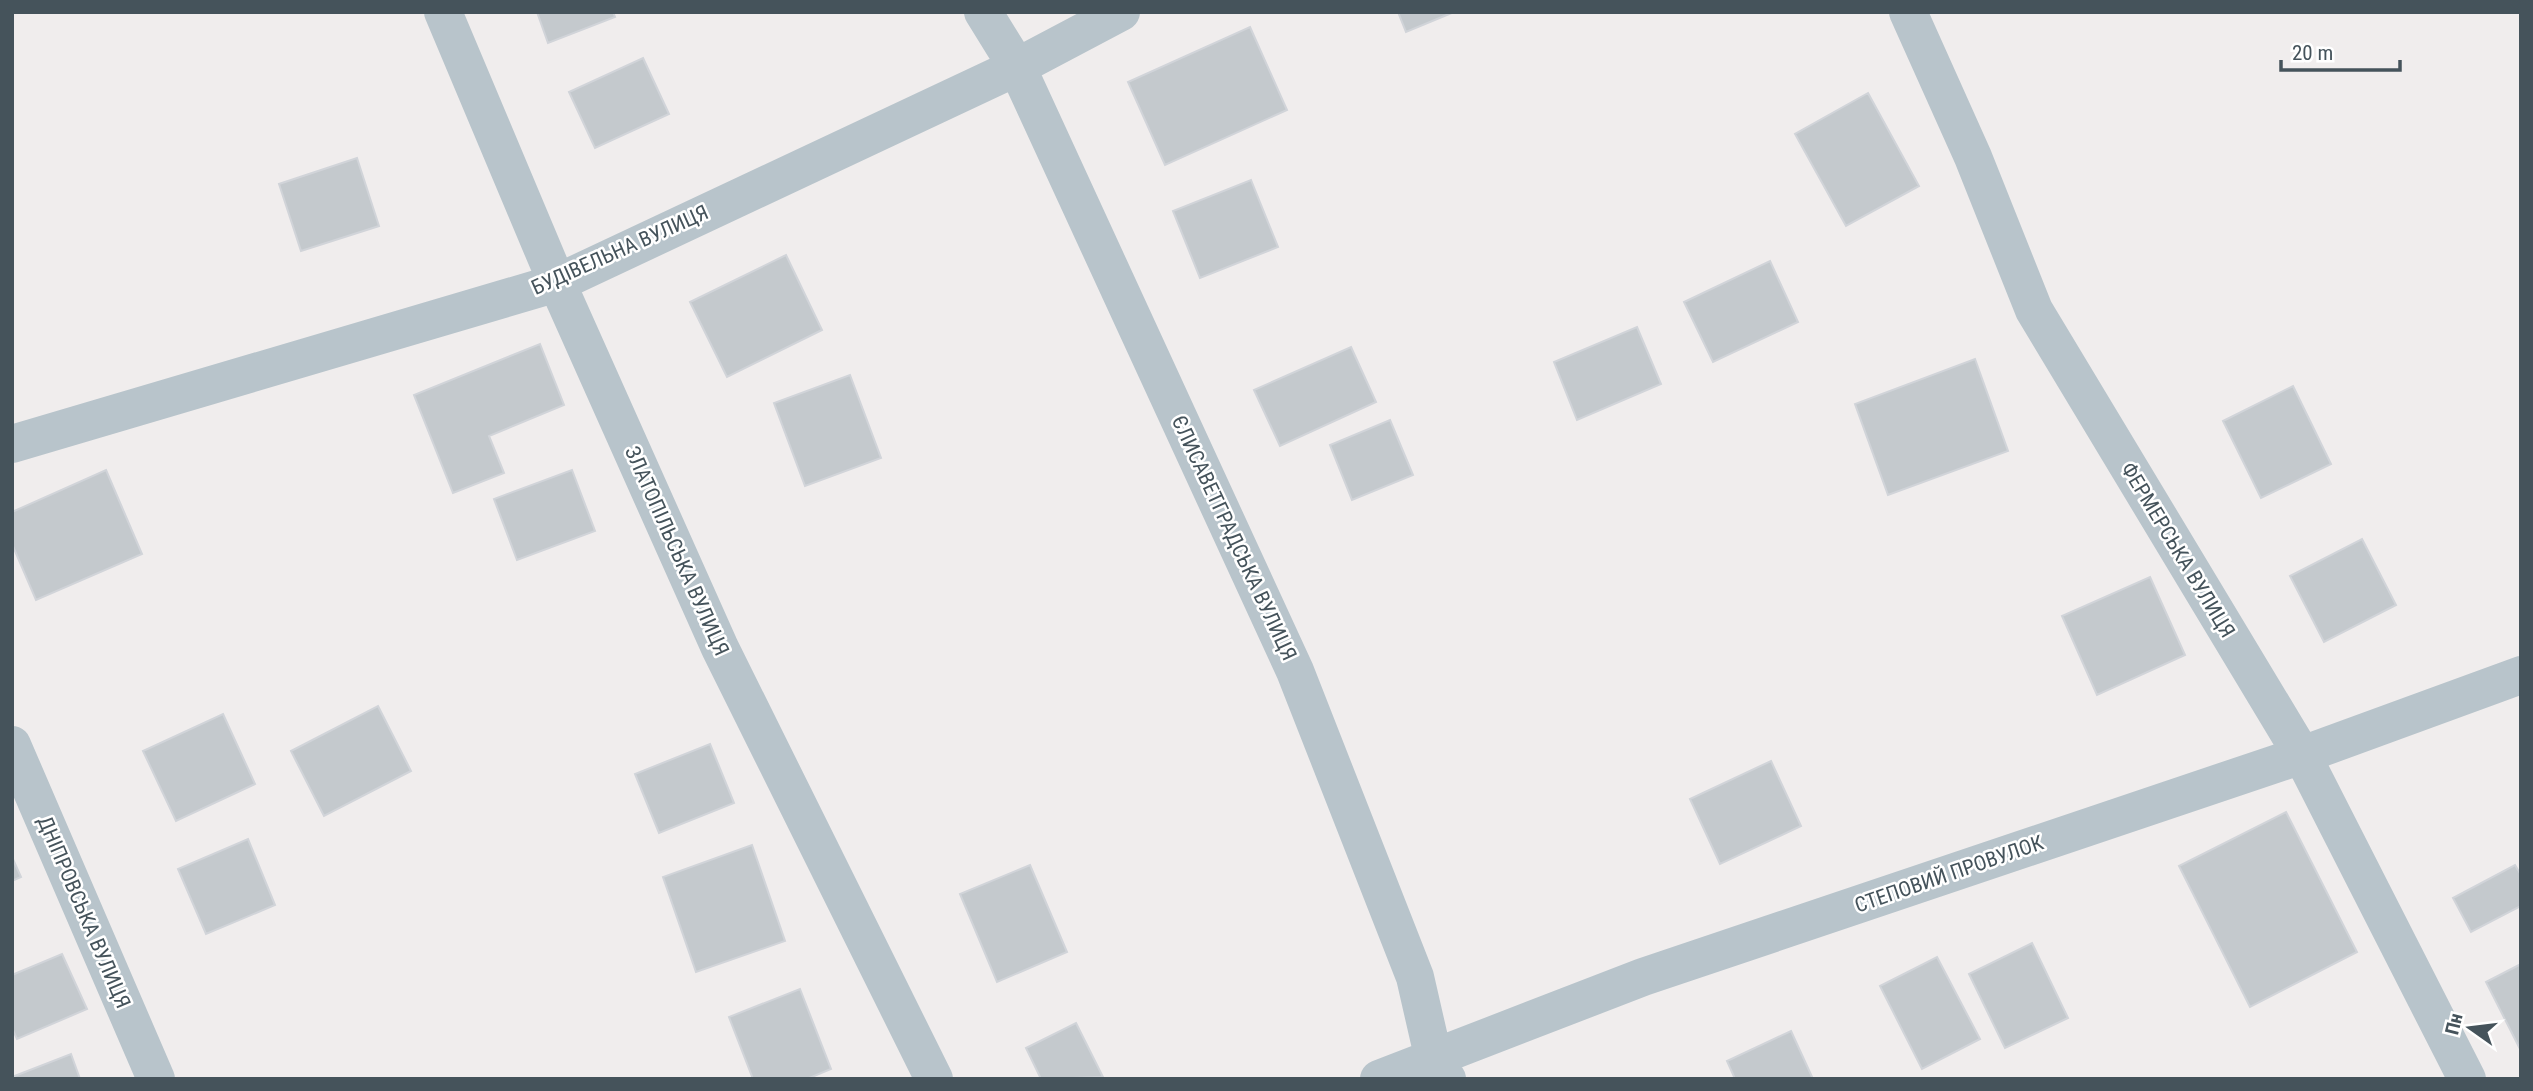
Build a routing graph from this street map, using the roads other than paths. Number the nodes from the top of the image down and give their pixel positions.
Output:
1 (443, 12) edge
2 (983, 12) edge
3 (1121, 12) edge
4 (1908, 12) edge
5 (1017, 66) junction
6 (557, 283) junction
7 (12, 444) edge
8 (2521, 674) edge
9 (12, 745) edge
10 (2302, 755) junction
11 (1441, 1069) edge
12 (156, 1079) edge
13 (934, 1079) edge
14 (1379, 1079) edge
15 (2467, 1079) edge

1 - 6 street, ЗЛАТОПІЛЬСЬКА ВУЛИЦЯ
2 - 5 street, ЄЛИСАВЕТГРАДСЬКА ВУЛИЦЯ
3 - 5 street, БУДІВЕЛЬНА ВУЛИЦЯ
4 - 10 street, ФЕРМЕРСЬКА ВУЛИЦЯ
5 - 6 street, БУДІВЕЛЬНА ВУЛИЦЯ
5 - 11 street, ЄЛИСАВЕТГРАДСЬКА ВУЛИЦЯ
6 - 7 street, БУДІВЕЛЬНА ВУЛИЦЯ
6 - 13 street, ЗЛАТОПІЛЬСЬКА ВУЛИЦЯ
8 - 10 street, СТЕПОВИЙ ПРОВУЛОК
9 - 12 street, ДНІПРОВСЬКА ВУЛИЦЯ
10 - 11 street, СТЕПОВИЙ ПРОВУЛОК
10 - 15 street, ФЕРМЕРСЬКА ВУЛИЦЯ
11 - 14 street, СТЕПОВИЙ ПРОВУЛОК

